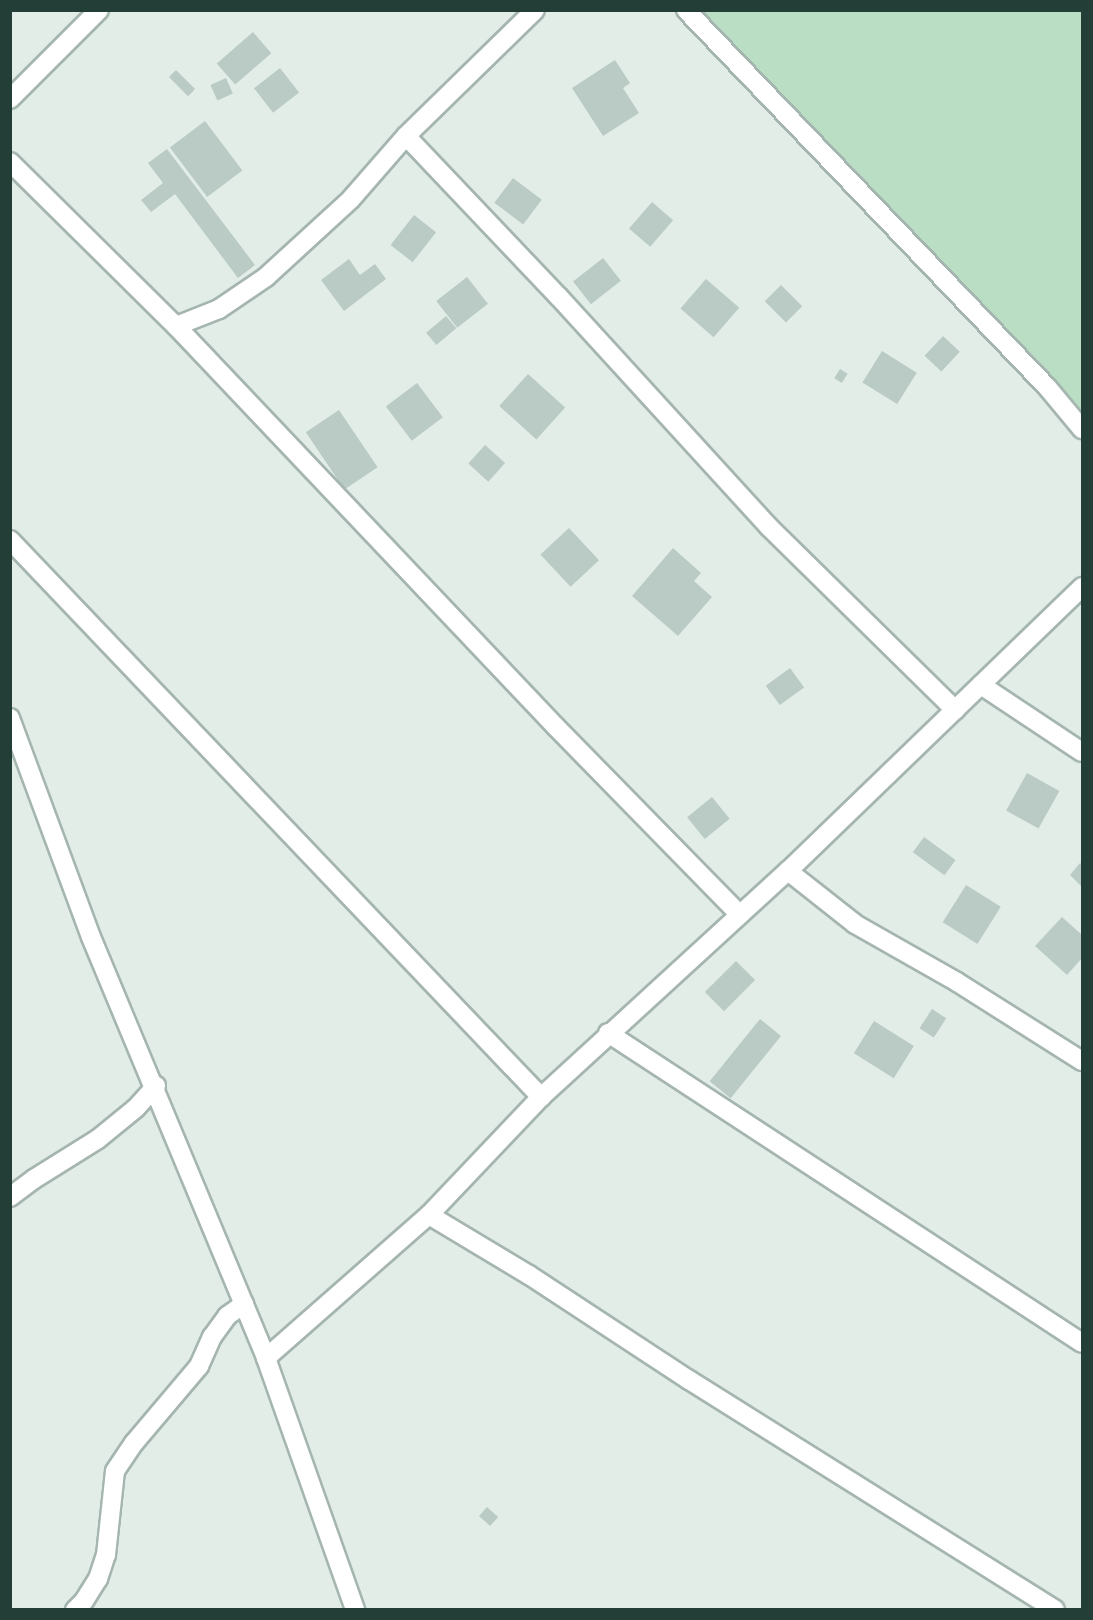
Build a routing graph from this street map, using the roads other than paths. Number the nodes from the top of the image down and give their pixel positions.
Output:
1 (99, 10) edge
2 (535, 10) edge
3 (686, 10) edge
4 (10, 99) edge
5 (406, 136) junction
6 (10, 162) edge
7 (176, 326) junction
8 (1083, 429) edge
9 (10, 540) edge
10 (1083, 587) edge
11 (981, 685) junction
12 (955, 710) junction
13 (10, 718) edge
14 (1083, 752) edge
15 (788, 871) junction
16 (739, 914) junction
17 (608, 1034) junction
18 (1083, 1061) edge
19 (156, 1086) junction
20 (541, 1097) junction
21 (10, 1197) edge
22 (429, 1215) junction
23 (244, 1304) junction
24 (1083, 1343) edge
25 (266, 1358) junction
26 (75, 1610) edge
27 (355, 1610) edge
28 (1055, 1610) edge

1 - 4 street
2 - 5 street
3 - 8 street
5 - 7 street
5 - 12 street
6 - 7 street
7 - 16 street
9 - 20 street
10 - 11 street
11 - 12 street
11 - 14 street
12 - 15 street
13 - 19 street
15 - 16 street
15 - 18 street
16 - 17 street
17 - 20 street
17 - 24 street
19 - 21 street
19 - 23 street
20 - 22 street
22 - 25 street
22 - 28 street
23 - 25 street
23 - 26 street
25 - 27 street

